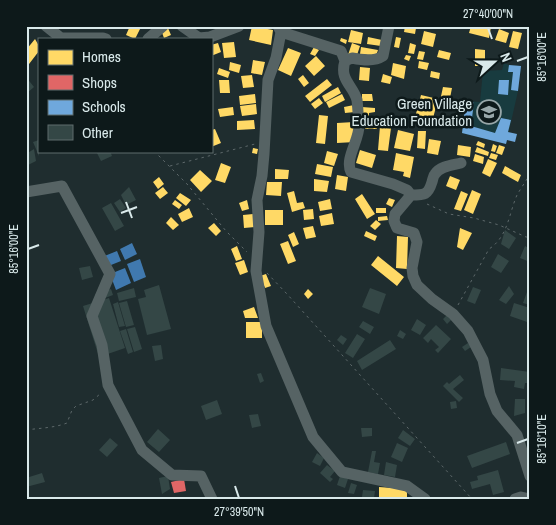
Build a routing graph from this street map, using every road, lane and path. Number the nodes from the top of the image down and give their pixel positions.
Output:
1 (46, 26) edge
2 (163, 26) edge
3 (182, 26) edge
4 (240, 26) edge
5 (389, 26) edge
6 (279, 29) edge
7 (61, 38) edge
8 (61, 38) edge
9 (103, 38) edge
10 (149, 38) edge
11 (345, 61) junction
12 (265, 141) junction
13 (461, 163) dead end
14 (170, 166) dead end
15 (530, 174) edge
16 (26, 192) edge
17 (416, 195) junction
18 (506, 229) junction
19 (530, 237) edge
20 (453, 314) junction
21 (361, 376) dead end
22 (108, 385) junction
23 (26, 430) edge
24 (530, 476) edge
25 (212, 499) edge
26 (425, 499) edge
27 (472, 499) edge
28 (515, 499) edge
29 (530, 499) edge

1 - 8 street
2 - 10 street
3 - 4 street
5 - 11 street
6 - 11 street
6 - 12 street
7 - 9 street
11 - 17 street
12 - 14 path
12 - 26 street
13 - 17 street
15 - 18 path
16 - 22 street
17 - 18 path
17 - 20 street
18 - 19 path
18 - 20 path
20 - 24 street
21 - 27 path
22 - 23 path
22 - 25 street
28 - 29 street

